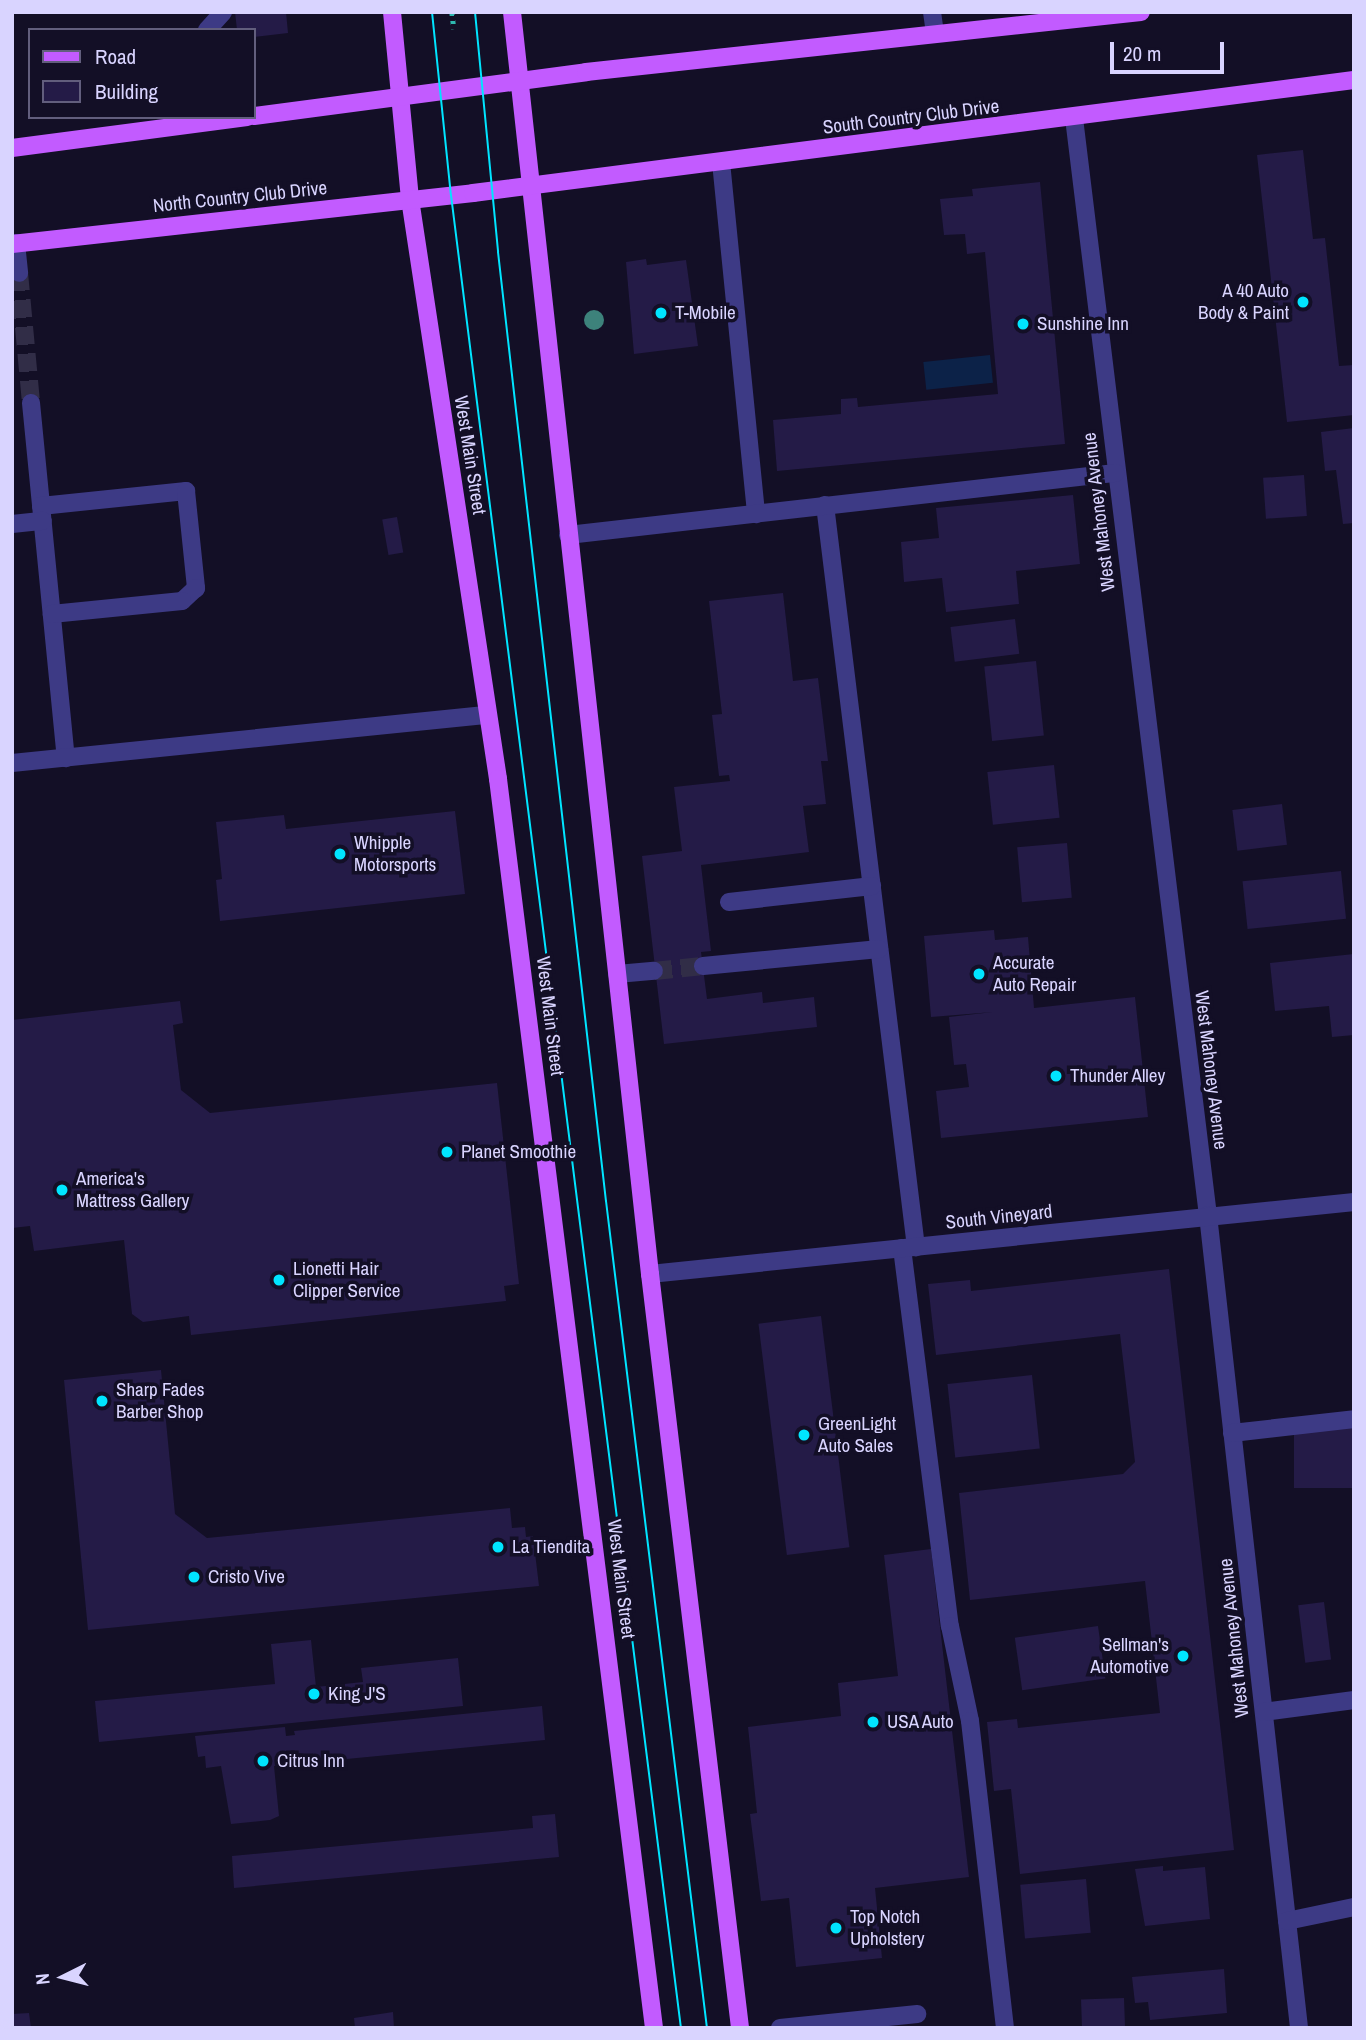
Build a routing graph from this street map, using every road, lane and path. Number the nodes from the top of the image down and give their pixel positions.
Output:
1 (223, 12) edge
2 (392, 12) edge
3 (452, 12) edge
4 (512, 12) edge
5 (932, 12) edge
6 (1141, 12) edge
7 (209, 28) edge
8 (454, 29) dead end
9 (935, 33) junction
10 (1354, 80) edge
11 (519, 81) junction
12 (399, 97) junction
13 (256, 116) edge
14 (1074, 118) junction
15 (232, 119) edge
16 (12, 148) edge
17 (721, 162) junction
18 (530, 186) junction
19 (473, 193) joint
20 (410, 199) junction
21 (14, 243) edge
22 (19, 273) dead end
23 (31, 403) tunnel mouth
24 (1115, 472) junction
25 (825, 505) junction
26 (756, 513) junction
27 (42, 514) junction
28 (12, 524) edge
29 (568, 535) junction
30 (52, 614) junction
31 (488, 715) junction
32 (66, 758) junction
33 (12, 762) edge
34 (872, 886) junction
35 (729, 902) dead end
36 (878, 949) junction
37 (703, 966) tunnel mouth
38 (654, 971) tunnel mouth
39 (617, 974) junction
40 (1354, 1202) edge
41 (1208, 1215) junction
42 (909, 1247) junction
43 (650, 1274) junction
44 (1354, 1419) edge
45 (1232, 1433) junction
46 (1354, 1700) edge
47 (1264, 1712) junction
48 (1354, 1907) edge
49 (1287, 1921) junction
50 (917, 2014) dead end
51 (654, 2028) edge
52 (740, 2028) edge
53 (780, 2028) edge
54 (1004, 2028) edge
55 (1299, 2028) edge

1 - 7 street
2 - 12 main road, West Main Street
3 - 8 path
4 - 11 main road
5 - 9 street
6 - 9 main road
9 - 11 main road
10 - 14 main road, South Country Club Drive
11 - 12 main road
11 - 18 main road
12 - 13 main road
12 - 20 main road, West Main Street
14 - 17 main road, South Country Club Drive
14 - 24 street, West Mahoney Avenue
15 - 16 main road
17 - 18 main road, South Country Club Drive
17 - 26 street
18 - 19 main road, South Country Club Drive
18 - 29 main road
19 - 20 main road, North Country Club Drive
20 - 21 main road, North Country Club Drive
20 - 31 main road, West Main Street
21 - 22 street
23 - 27 street
24 - 25 street
24 - 41 street, West Mahoney Avenue
25 - 26 street
25 - 34 street
26 - 29 street
27 - 28 street
27 - 30 street
27 - 30 street
29 - 39 main road
30 - 32 street
31 - 32 street
31 - 51 main road, West Main Street
32 - 33 street
34 - 35 street
34 - 36 street
36 - 37 street
36 - 42 street
38 - 39 street
39 - 43 main road
40 - 41 street, South Vineyard
41 - 42 street, South Vineyard
41 - 45 street, West Mahoney Avenue
42 - 43 street, South Vineyard
42 - 54 street
43 - 52 main road
44 - 45 street
45 - 47 street, West Mahoney Avenue
46 - 47 street
47 - 49 street, West Mahoney Avenue
48 - 49 street
49 - 55 street, West Mahoney Avenue
50 - 53 street

